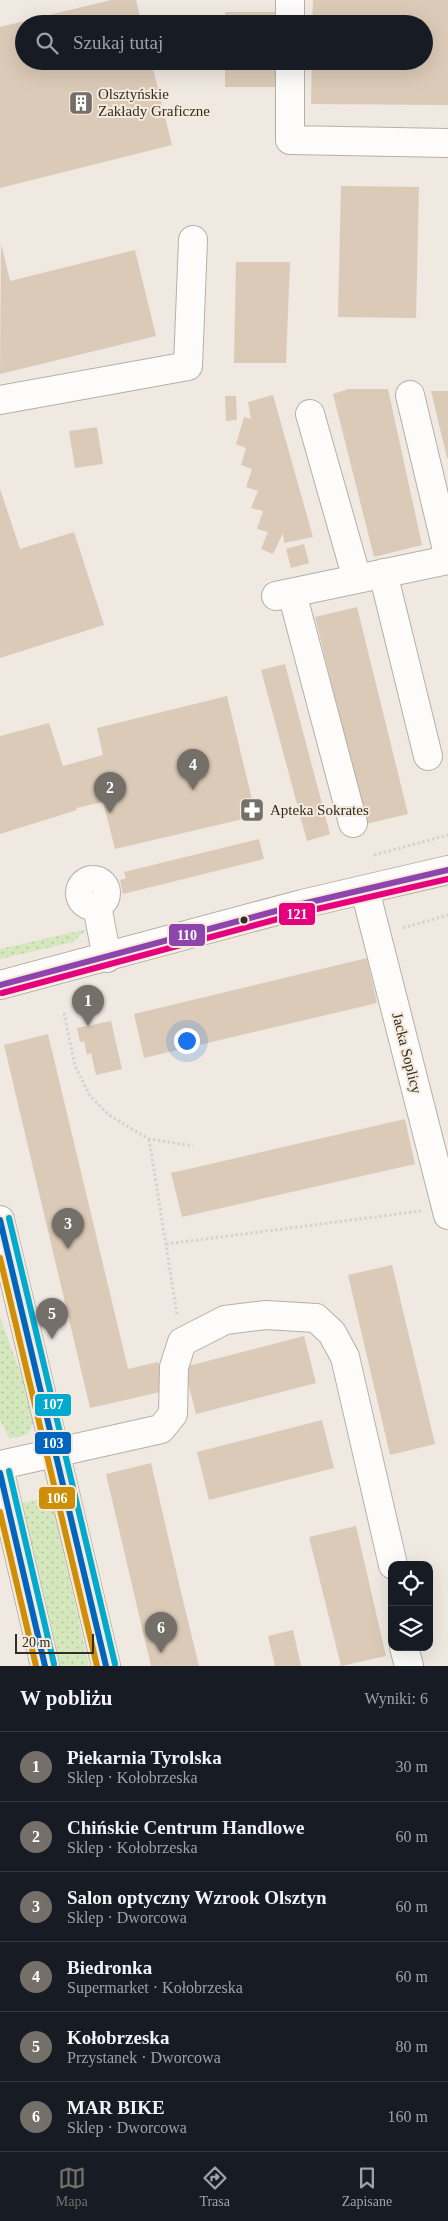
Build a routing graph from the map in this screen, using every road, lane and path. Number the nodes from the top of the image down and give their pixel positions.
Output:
1 (290, 0) edge
2 (290, 15) edge
3 (290, 70) edge
4 (448, 143) edge
5 (193, 240) dead end
6 (410, 395) dead end
7 (0, 400) edge
8 (310, 414) dead end
9 (448, 554) edge
10 (448, 560) edge
11 (383, 573) junction
12 (357, 579) junction
13 (428, 756) dead end
14 (353, 823) dead end
15 (448, 835) edge
16 (374, 854) dead end
17 (448, 870) edge
18 (365, 890) junction
19 (97, 906) dead end
20 (448, 915) edge
21 (401, 928) dead end
22 (106, 958) junction
23 (0, 986) edge
24 (64, 1013) dead end
25 (149, 1139) junction
26 (193, 1146) dead end
27 (447, 1210) edge
28 (0, 1220) edge
29 (166, 1244) junction
30 (182, 1342) junction
31 (55, 1453) junction
32 (0, 1465) edge
33 (0, 1473) edge
34 (393, 1561) edge
35 (405, 1651) edge
36 (45, 1666) edge
37 (106, 1666) edge
38 (409, 1666) edge

1 - 2 street
3 - 4 street
5 - 7 street
6 - 9 street
8 - 12 street
10 - 11 street
11 - 12 street
11 - 13 street
12 - 14 street
15 - 16 path
17 - 18 street
18 - 22 street
18 - 27 street, Jacka Soplicy
19 - 22 street
20 - 21 path
22 - 23 street
24 - 25 path
25 - 26 path
25 - 29 path
27 - 29 path
28 - 31 street
29 - 30 path
30 - 31 street
30 - 34 street
31 - 32 street
31 - 37 street
33 - 36 street
35 - 38 street

